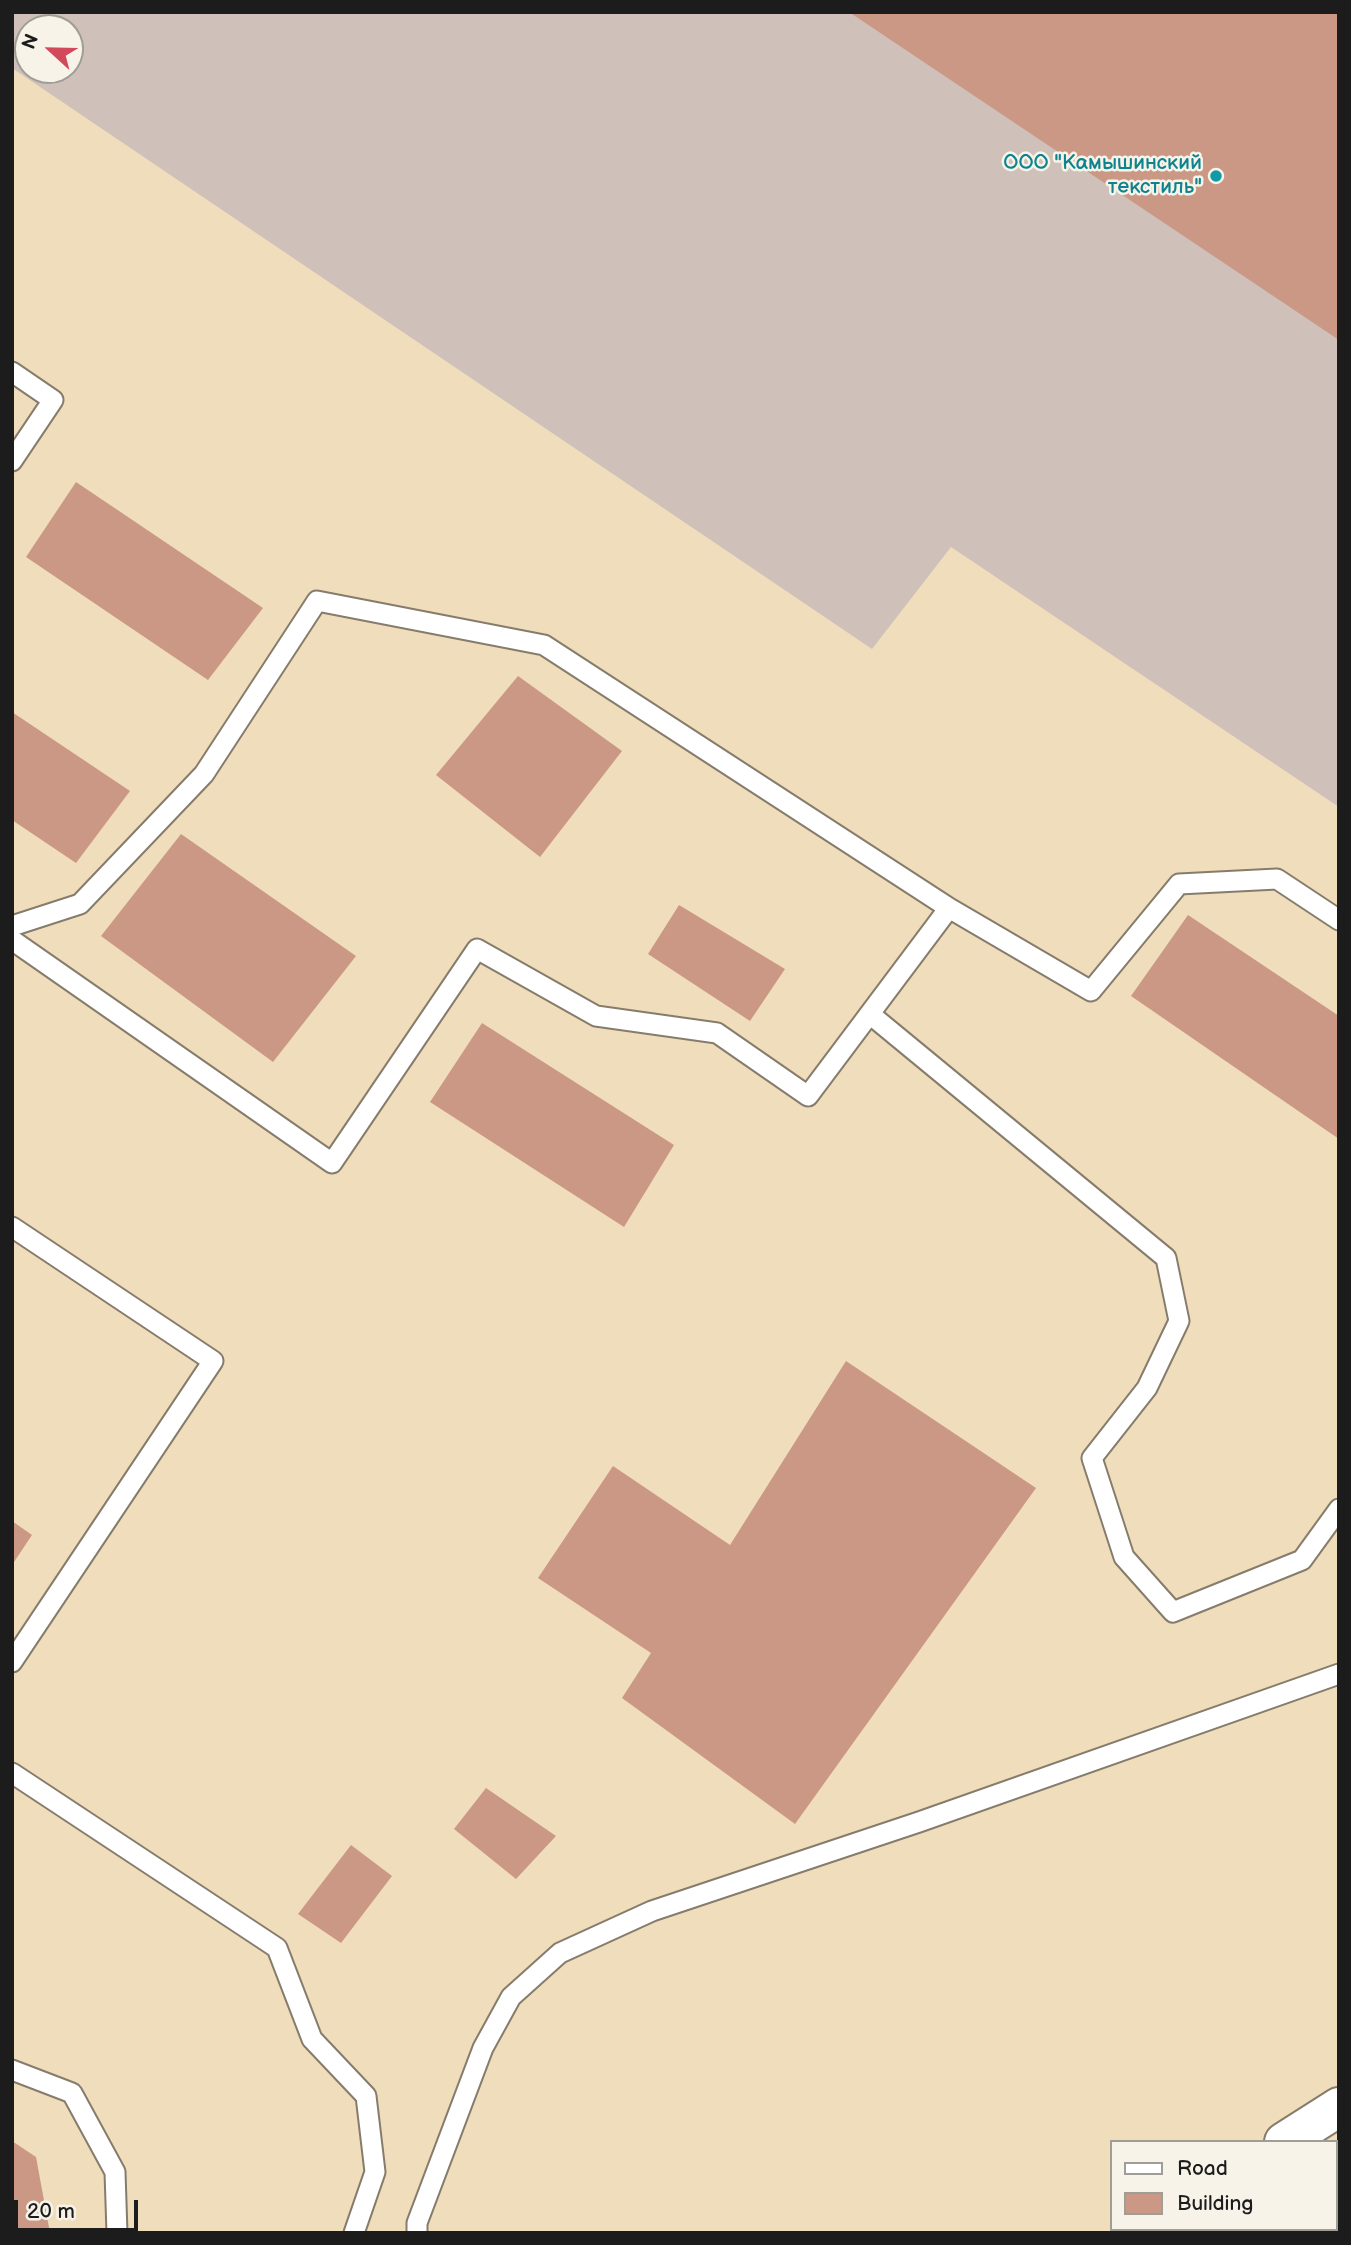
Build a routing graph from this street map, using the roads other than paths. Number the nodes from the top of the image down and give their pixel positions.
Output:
1 (12, 372) edge
2 (12, 461) edge
3 (949, 908) junction
4 (1339, 920) edge
5 (12, 926) edge
6 (12, 940) edge
7 (871, 1015) junction
8 (12, 1227) edge
9 (1339, 1509) edge
10 (12, 1662) edge
11 (1339, 1674) edge
12 (12, 1773) edge
13 (12, 2070) edge
14 (1339, 2107) edge
15 (1287, 2140) edge
16 (117, 2233) edge
17 (354, 2233) edge
18 (417, 2233) edge

1 - 2 lane
3 - 4 lane
3 - 5 lane
3 - 7 lane
6 - 7 lane
7 - 9 lane
8 - 10 lane
11 - 18 lane
12 - 17 lane
13 - 16 lane
14 - 15 street

